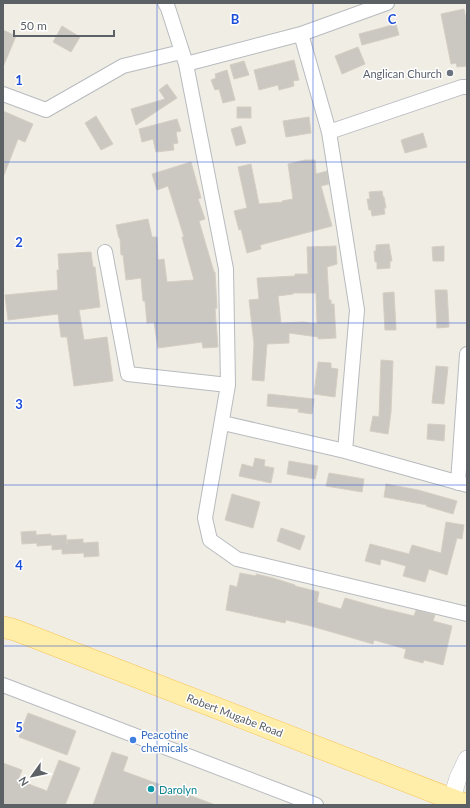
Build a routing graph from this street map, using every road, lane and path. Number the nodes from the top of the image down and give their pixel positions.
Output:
1 (165, 3) edge
2 (387, 3) edge
3 (301, 34) junction
4 (184, 58) junction
5 (467, 88) edge
6 (3, 94) edge
7 (329, 132) junction
8 (105, 252) dead end
9 (467, 354) edge
10 (228, 385) junction
11 (223, 423) junction
12 (345, 451) junction
13 (462, 484) edge
14 (467, 614) edge
15 (3, 627) edge
16 (3, 685) edge
17 (467, 759) edge
18 (456, 803) edge
19 (316, 805) edge

1 - 4 street
2 - 3 street
3 - 4 street
3 - 7 street
4 - 6 street
4 - 10 street
5 - 7 street
7 - 12 street
8 - 10 street
9 - 13 street
10 - 11 street
11 - 12 street
11 - 14 street
12 - 13 street
15 - 18 main road, Robert Mugabe Road
16 - 19 street
17 - 18 street

